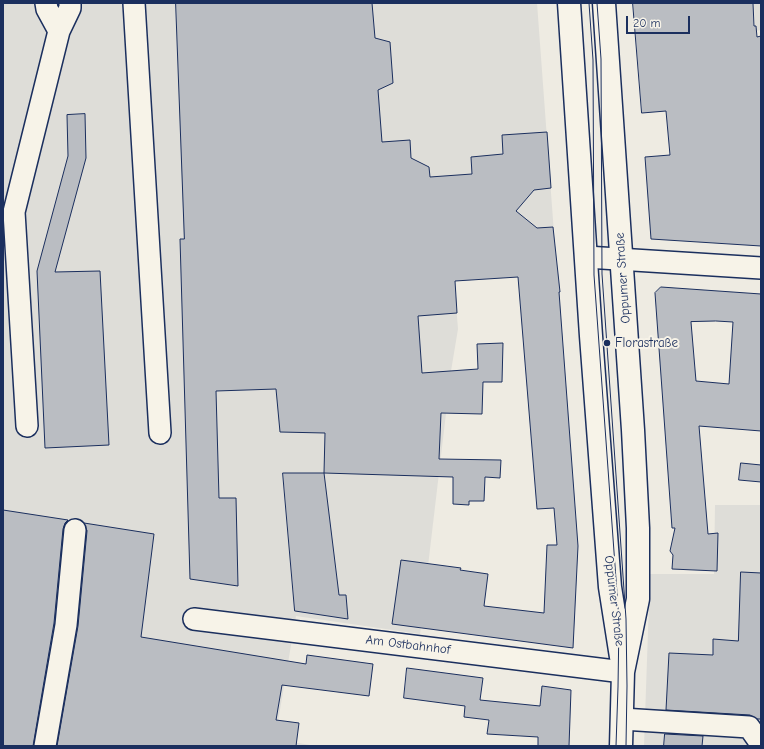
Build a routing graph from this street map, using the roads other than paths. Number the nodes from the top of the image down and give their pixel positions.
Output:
1 (46, 3) edge
2 (70, 3) edge
3 (134, 3) edge
4 (570, 3) edge
5 (604, 3) edge
6 (59, 31) junction
7 (586, 257) junction
8 (621, 259) junction
9 (761, 268) edge
10 (27, 426) dead end
11 (160, 433) dead end
12 (75, 530) dead end
13 (194, 619) dead end
14 (623, 672) junction
15 (622, 719) junction
16 (761, 744) edge
17 (45, 746) edge
18 (621, 746) edge

1 - 6 street
2 - 6 street
3 - 11 street
4 - 7 main road, Oppumer Straße
5 - 8 main road, Oppumer Straße
6 - 10 street
7 - 8 street
7 - 14 main road, Oppumer Straße
8 - 9 street
8 - 14 main road, Oppumer Straße
12 - 17 street
13 - 14 street, Am Ostbahnhof
14 - 15 main road, Oppumer Straße
15 - 16 street
15 - 18 main road, Oppumer Straße

